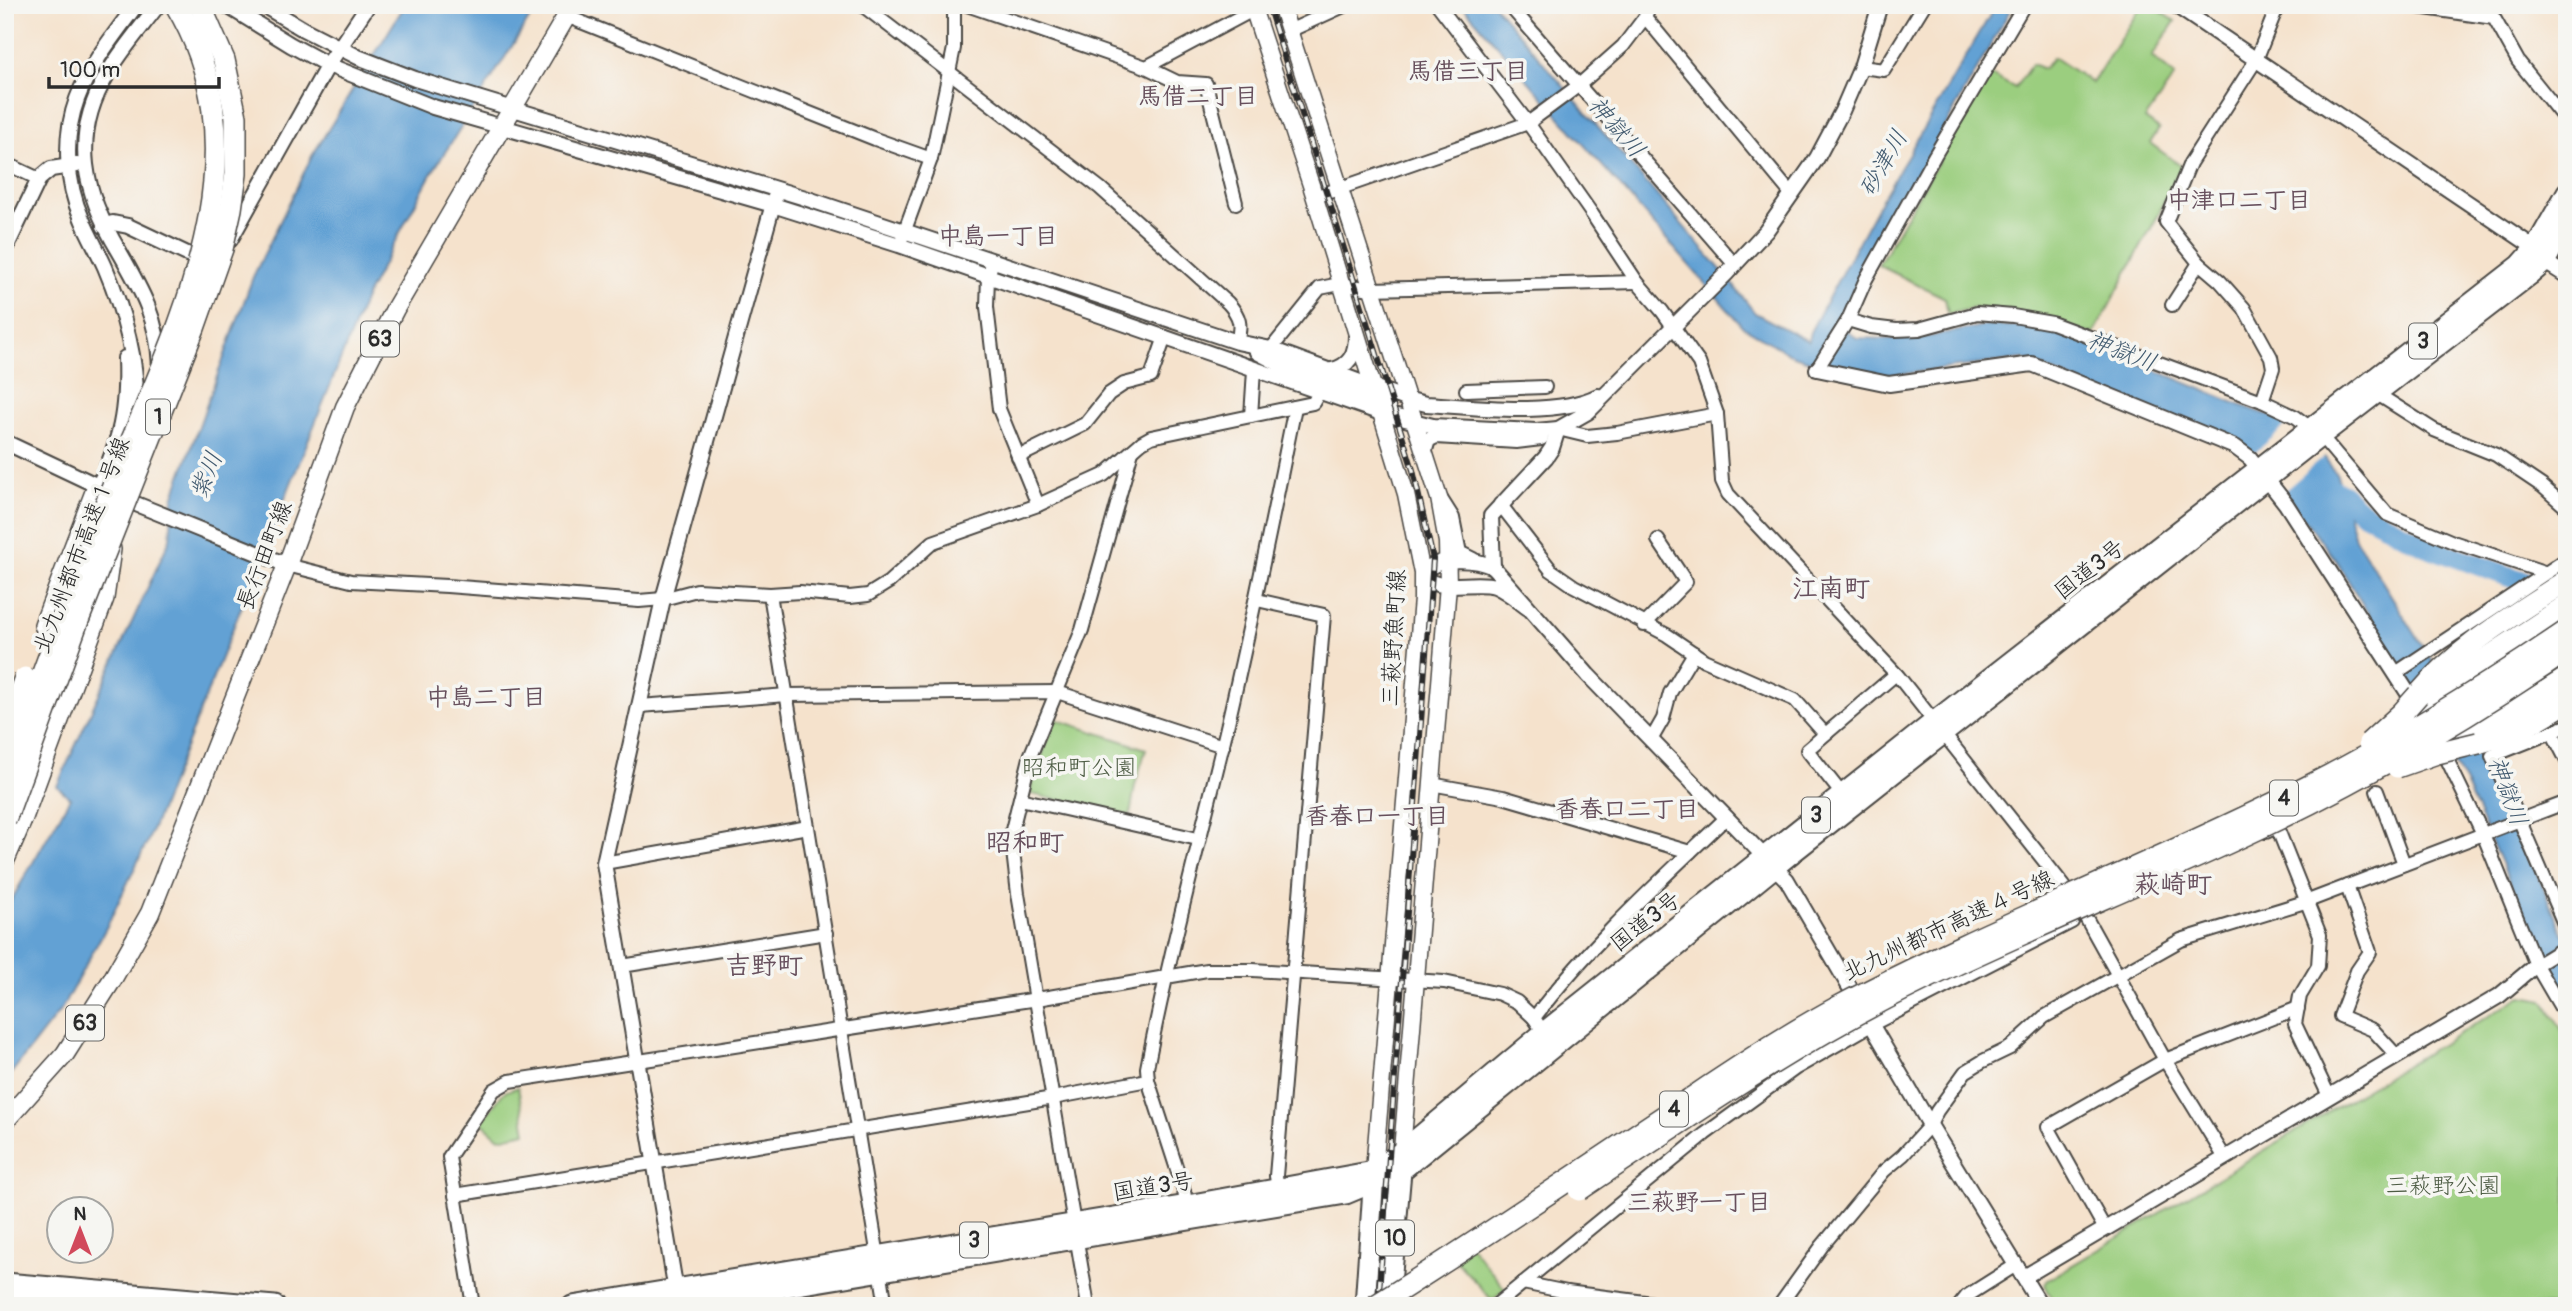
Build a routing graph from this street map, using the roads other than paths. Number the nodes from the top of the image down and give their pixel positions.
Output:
1 (136, 5) edge
2 (158, 5) edge
3 (176, 5) edge
4 (200, 5) edge
5 (226, 5) edge
6 (263, 5) edge
7 (368, 5) edge
8 (862, 5) edge
9 (954, 5) edge
10 (967, 5) edge
11 (1281, 5) edge
12 (1346, 5) edge
13 (1438, 5) edge
14 (1509, 5) edge
15 (1880, 5) edge
16 (1924, 5) edge
17 (2024, 5) edge
18 (2175, 5) edge
19 (2278, 5) edge
20 (2404, 5) edge
21 (1252, 8) edge
22 (570, 11) edge
23 (1648, 11) edge
24 (1289, 31) junction
25 (340, 47) junction
26 (2256, 60) junction
27 (328, 65) junction
28 (1146, 67) junction
29 (1861, 67) junction
30 (950, 74) junction
31 (1577, 86) junction
32 (514, 109) junction
33 (2567, 122) edge
34 (1528, 123) junction
35 (503, 127) junction
36 (932, 159) junction
37 (5, 163) edge
38 (86, 163) junction
39 (68, 166) junction
40 (39, 179) junction
41 (778, 189) junction
42 (1339, 190) junction
43 (2567, 192) edge
44 (1792, 195) junction
45 (1315, 197) junction
46 (1236, 203) dead end
47 (773, 205) junction
48 (2567, 223) edge
49 (104, 226) junction
50 (905, 230) junction
51 (899, 245) junction
52 (5, 250) edge
53 (2550, 253) edge
54 (993, 261) junction
55 (2199, 263) junction
56 (1731, 269) junction
57 (988, 276) junction
58 (2567, 276) edge
59 (1637, 282) junction
60 (1340, 284) junction
61 (1371, 289) junction
62 (2172, 305) dead end
63 (1848, 320) junction
64 (1674, 326) junction
65 (1356, 333) junction
66 (1165, 337) junction
67 (1237, 342) junction
68 (1271, 349) junction
69 (1817, 369) joint
70 (1254, 370) junction
71 (1332, 370) junction
72 (1545, 387) dead end
73 (2370, 389) junction
74 (1606, 392) junction
75 (1320, 393) junction
76 (1377, 401) junction
77 (2262, 401) junction
78 (1437, 405) junction
79 (1294, 407) junction
80 (1478, 407) junction
81 (1411, 412) junction
82 (1717, 414) junction
83 (1251, 416) junction
84 (1558, 429) junction
85 (2314, 433) junction
86 (5, 442) edge
87 (1132, 451) junction
88 (1424, 453) junction
89 (1018, 457) junction
90 (2265, 471) junction
91 (106, 491) junction
92 (1439, 498) junction
93 (129, 501) junction
94 (1500, 503) junction
95 (1038, 505) junction
96 (2567, 508) edge
97 (1658, 540) dead end
98 (110, 549) junction
99 (2567, 559) edge
100 (1473, 560) junction
101 (1448, 562) junction
102 (287, 565) junction
103 (1493, 567) junction
104 (1422, 573) junction
105 (2557, 576) edge
106 (1448, 585) junction
107 (770, 594) junction
108 (663, 599) junction
109 (1257, 600) junction
110 (2567, 606) edge
111 (1528, 608) junction
112 (1644, 625) junction
113 (2567, 631) edge
114 (2567, 650) edge
115 (1693, 653) junction
116 (2396, 673) junction
117 (1896, 674) junction
118 (2567, 678) edge
119 (1057, 692) junction
120 (787, 695) junction
121 (42, 697) junction
122 (2567, 702) edge
123 (2422, 705) junction
124 (640, 706) junction
125 (7, 708) edge
126 (35, 717) junction
127 (2567, 726) edge
128 (1939, 727) junction
129 (5, 732) edge
130 (2552, 732) junction
131 (1825, 734) junction
132 (1651, 740) junction
133 (2444, 741) junction
134 (1223, 746) junction
135 (2567, 761) edge
136 (5, 776) edge
137 (1431, 784) junction
138 (2308, 787) junction
139 (2377, 791) dead end
140 (5, 799) edge
141 (1020, 799) junction
142 (1847, 800) junction
143 (2567, 802) edge
144 (1727, 817) junction
145 (2518, 818) junction
146 (5, 820) edge
147 (2271, 826) junction
148 (808, 827) junction
149 (2483, 834) junction
150 (1198, 839) junction
151 (1690, 852) junction
152 (5, 857) edge
153 (1771, 861) junction
154 (604, 863) junction
155 (2404, 864) junction
156 (2347, 886) junction
157 (2308, 901) junction
158 (2085, 916) junction
159 (2567, 931) edge
160 (826, 933) junction
161 (2567, 946) edge
162 (2536, 965) junction
163 (622, 966) junction
164 (1292, 973) junction
165 (1165, 975) junction
166 (2119, 976) junction
167 (1390, 979) junction
168 (1415, 981) junction
169 (1037, 999) junction
170 (2298, 1008) junction
171 (2567, 1018) edge
172 (1539, 1025) junction
173 (1871, 1025) junction
174 (842, 1030) junction
175 (2398, 1056) junction
176 (2165, 1060) junction
177 (638, 1061) junction
178 (1148, 1080) junction
179 (2329, 1096) junction
180 (1053, 1098) junction
181 (5, 1121) edge
182 (1930, 1125) junction
183 (858, 1130) junction
184 (2225, 1158) junction
185 (1402, 1161) junction
186 (655, 1163) junction
187 (1374, 1177) junction
188 (1278, 1189) junction
189 (455, 1195) junction
190 (1188, 1213) junction
191 (2105, 1229) junction
192 (1075, 1231) junction
193 (879, 1263) junction
194 (2020, 1271) junction
195 (5, 1283) edge
196 (1523, 1283) junction
197 (1567, 1292) junction
198 (5, 1298) edge
199 (676, 1302) edge
200 (78, 1305) edge
201 (1364, 1305) edge
202 (100, 1306) edge
203 (275, 1306) edge
204 (473, 1306) edge
205 (572, 1306) edge
206 (886, 1306) edge
207 (1088, 1306) edge
208 (1389, 1306) edge
209 (1401, 1306) edge
210 (1494, 1306) edge
211 (1560, 1306) edge
212 (1676, 1306) edge
213 (1779, 1306) edge
214 (1959, 1306) edge
215 (2041, 1306) edge

1 - 39 street
2 - 38 street
3 - 136 highway, 1, bridge
4 - 146 highway, 北九州都市高速１号線 / 1, bridge
5 - 27 street
6 - 25 street
7 - 25 street
8 - 30 street
9 - 30 street
10 - 28 street
11 - 24 main road
12 - 24 street
13 - 34 street
14 - 31 street
15 - 29 street
16 - 29 street
17 - 63 street
18 - 26 street
19 - 26 street
20 - 33 street
21 - 28 street
21 - 45 main road, 三萩野魚町線
22 - 32 main road, 長行田町線 / 63
22 - 36 street
23 - 31 street
23 - 44 street
24 - 42 main road
25 - 27 street
25 - 32 street
26 - 53 street
26 - 55 street
27 - 35 street
27 - 49 street
28 - 46 street
29 - 44 street
30 - 36 street
30 - 67 street
31 - 34 street
31 - 56 street
32 - 35 main road, 長行田町線 / 63
32 - 41 street
34 - 42 street
34 - 59 street
35 - 47 street
35 - 102 main road, 長行田町線 / 63
36 - 50 street
37 - 40 street
38 - 39 street
38 - 49 street
39 - 40 street
39 - 91 street
40 - 52 street
41 - 47 street
41 - 50 street
42 - 45 street
42 - 61 main road
43 - 53 highway, 国道3号 / 3
44 - 56 street
45 - 60 main road, 三萩野魚町線
47 - 51 street
47 - 108 street
48 - 53 highway, 国道3号 / 3
49 - 93 street
50 - 51 street
50 - 54 street
51 - 57 street
53 - 58 street
53 - 73 highway, 国道3号 / 3
54 - 57 street
54 - 67 street
55 - 62 street
55 - 77 street
56 - 64 street
57 - 66 street
57 - 89 street
59 - 61 street
59 - 64 street
60 - 61 street
60 - 65 main road, 三萩野魚町線
60 - 68 street
61 - 81 main road
63 - 69 street
63 - 77 street
64 - 74 street
64 - 82 street
65 - 71 street
65 - 76 main road, 三萩野魚町線
66 - 70 street
66 - 89 street
67 - 68 street
67 - 76 street
68 - 71 street
69 - 90 street
70 - 75 street
70 - 83 street
71 - 76 street
72 - 80 street
73 - 85 highway, 国道3号 / 3
73 - 96 street
74 - 80 street
74 - 84 street
75 - 76 street
75 - 79 street
76 - 81 street
76 - 81 street
76 - 104 main road, 三萩野魚町線
77 - 85 street
78 - 80 street
78 - 81 street
78 - 84 street
79 - 83 street
79 - 109 street
81 - 84 street
81 - 88 main road
82 - 84 street
82 - 117 street
83 - 87 street
84 - 88 street
84 - 94 street
85 - 90 highway, 国道3号 / 3
85 - 105 street
86 - 91 street
87 - 95 street
87 - 119 street
88 - 92 main road
89 - 95 street
90 - 116 street
90 - 128 highway, 国道3号 / 3
91 - 93 street
91 - 121 street
91 - 129 highway, bridge
92 - 100 street
92 - 101 main road
93 - 98 street
93 - 102 street
94 - 103 street
94 - 112 street
95 - 107 street
97 - 112 street
98 - 126 street
98 - 152 highway
99 - 105 street
100 - 101 street
100 - 103 street
101 - 104 street
101 - 106 main road
102 - 108 street
102 - 181 main road, 長行田町線 / 63
103 - 111 street
104 - 106 street
104 - 167 main road, 三萩野魚町線
105 - 116 street
105 - 138 highway, bridge
106 - 111 street
106 - 137 main road
107 - 108 street
107 - 120 street
108 - 124 street
109 - 134 street
109 - 164 street
110 - 123 highway
111 - 132 street
112 - 115 street
113 - 138 highway, 北九州都市高速４号線 / 4, bridge
114 - 147 highway, 北九州都市高速４号線 / 4, bridge
115 - 131 street
115 - 132 street
116 - 123 street
117 - 128 street
117 - 131 street
118 - 133 highway
119 - 120 street
119 - 134 street
119 - 141 street
120 - 124 street
120 - 148 street
121 - 125 street
121 - 126 street
122 - 147 highway, bridge
123 - 133 street
124 - 154 street
125 - 126 street
126 - 140 street
127 - 130 street
128 - 142 highway, 国道3号 / 3
128 - 158 street
130 - 135 street
130 - 145 street
131 - 142 street
132 - 144 street
133 - 147 street
133 - 149 street
134 - 150 street
137 - 151 street
137 - 168 main road
138 - 201 highway, 北九州都市高速４号線 / 4, bridge
139 - 155 street
141 - 150 street
141 - 169 street
142 - 153 highway, 国道3号 / 3
143 - 145 street
144 - 151 street
144 - 153 street
145 - 149 street
145 - 159 street
147 - 157 street
147 - 158 street
147 - 209 highway, 北九州都市高速４号線 / 4, bridge
148 - 154 street
148 - 160 street
149 - 155 street
149 - 162 street
150 - 165 street
151 - 172 street
153 - 172 highway, 国道3号 / 3
153 - 173 street
153 - 185 highway, 国道3号 / 3
154 - 163 street
155 - 156 street
156 - 157 street
156 - 175 street
157 - 166 street
157 - 170 street
158 - 166 street
158 - 173 street
160 - 163 street
160 - 174 street
161 - 162 street
162 - 171 street
162 - 175 street
163 - 177 street
164 - 165 street
164 - 167 street
164 - 188 street
165 - 169 street
165 - 178 street
166 - 176 street
166 - 182 street
167 - 168 street
167 - 187 main road, 三萩野魚町線
168 - 172 street
168 - 185 main road
169 - 174 street
169 - 180 street
170 - 176 street
170 - 179 street
172 - 185 highway, 国道3号 / 3
173 - 182 street
173 - 196 street
174 - 177 street
174 - 183 street
175 - 179 street
176 - 184 street
176 - 191 street
177 - 186 street
177 - 189 street
178 - 180 street
178 - 190 street
179 - 184 street
180 - 183 street
180 - 192 street
182 - 194 street
182 - 213 street
183 - 186 street
183 - 193 street
184 - 191 street
185 - 187 highway, 国道3号 / 3
185 - 208 highway, 10
186 - 189 street
186 - 199 street
187 - 188 highway, 国道3号 / 3
187 - 190 highway, 国道3号 / 3
187 - 201 highway, 10
188 - 190 highway, 国道3号 / 3
189 - 204 street
190 - 192 highway, 国道3号 / 3
191 - 194 street
192 - 193 highway, 国道3号 / 3
192 - 207 street
193 - 199 highway, 国道3号 / 3
193 - 206 street
194 - 214 street
194 - 215 street
195 - 203 highway
196 - 197 street
196 - 210 street
197 - 211 street
197 - 212 street
198 - 200 highway
199 - 205 highway, 国道3号 / 3
200 - 202 highway

